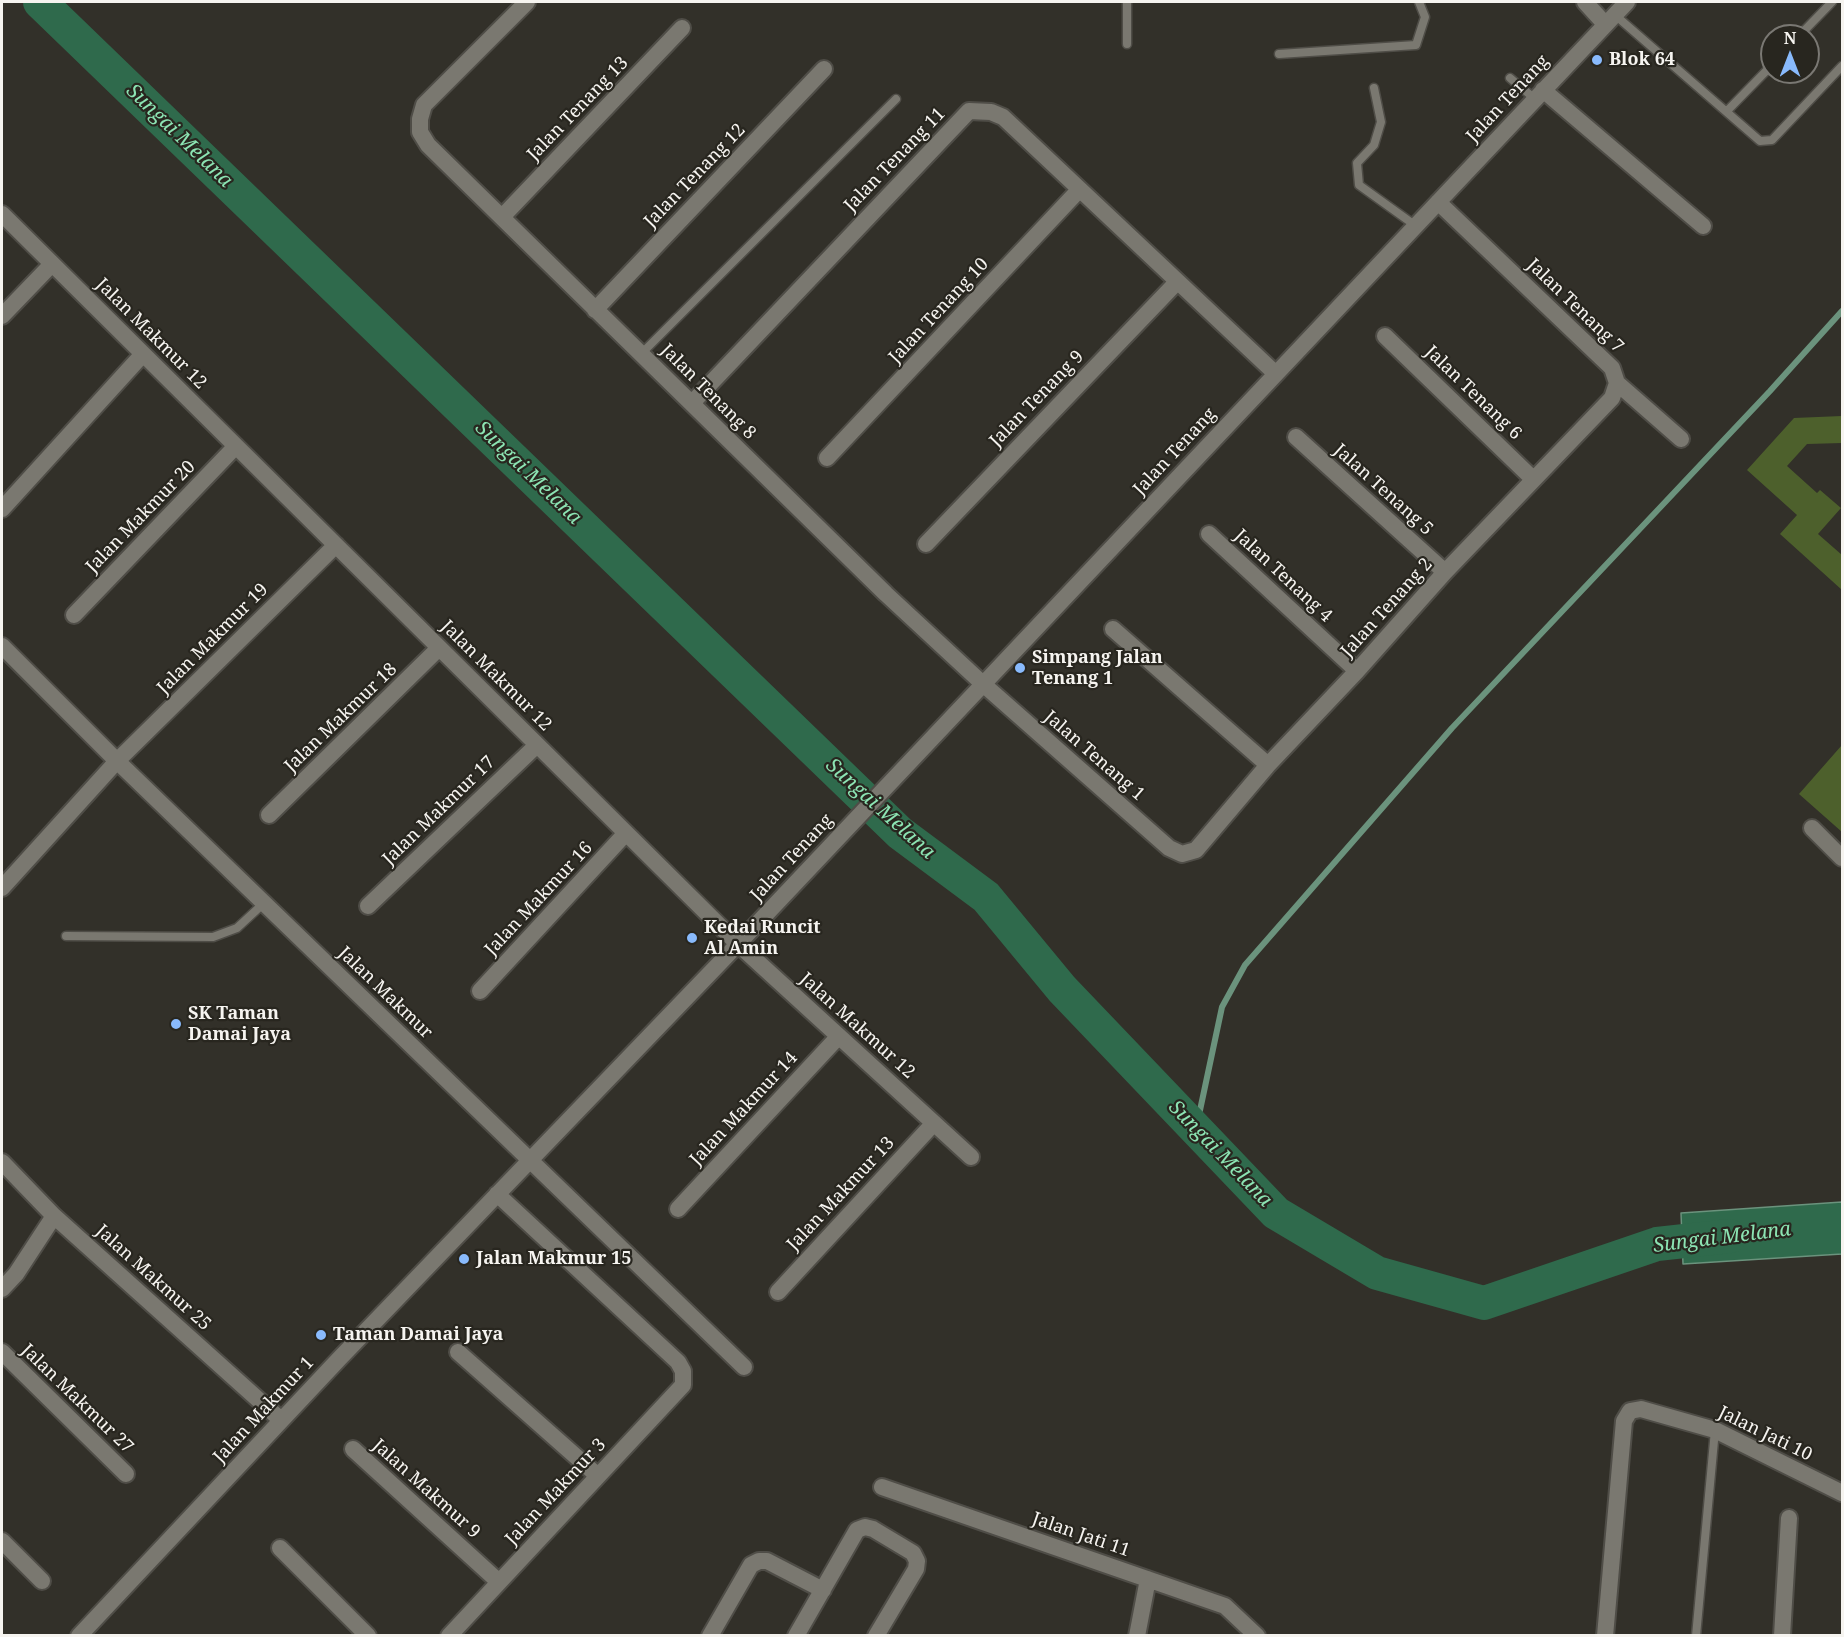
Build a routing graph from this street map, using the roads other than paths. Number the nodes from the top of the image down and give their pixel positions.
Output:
1 (527, 2) edge
2 (1126, 2) edge
3 (1419, 2) edge
4 (1585, 2) edge
5 (1627, 2) edge
6 (1832, 2) edge
7 (1610, 20) junction
8 (1811, 24) edge
9 (682, 28) dead end
10 (1127, 44) dead end
11 (1279, 54) dead end
12 (1842, 66) edge
13 (824, 69) dead end
14 (1760, 77) edge
15 (1510, 78) dead end
16 (1374, 88) dead end
17 (1539, 95) junction
18 (896, 99) dead end
19 (1727, 111) junction
20 (1079, 190) junction
21 (1438, 202) junction
22 (2, 214) edge
23 (502, 217) junction
24 (1416, 226) junction
25 (1703, 226) dead end
26 (52, 264) junction
27 (1177, 282) junction
28 (595, 310) junction
29 (2, 316) edge
30 (1385, 336) dead end
31 (642, 353) junction
32 (143, 354) junction
33 (1276, 374) junction
34 (1617, 383) junction
35 (692, 403) junction
36 (1296, 437) dead end
37 (1681, 439) dead end
38 (236, 446) junction
39 (827, 458) dead end
40 (1533, 479) junction
41 (2, 509) edge
42 (1209, 534) dead end
43 (926, 544) dead end
44 (336, 545) junction
45 (1445, 572) junction
46 (74, 615) dead end
47 (1113, 629) dead end
48 (2, 646) edge
49 (440, 648) junction
50 (1357, 670) junction
51 (983, 684) junction
52 (537, 745) junction
53 (117, 761) junction
54 (1268, 765) junction
55 (269, 815) dead end
56 (1812, 828) dead end
57 (626, 833) junction
58 (1182, 854) joint
59 (1842, 858) edge
60 (2, 888) edge
61 (264, 903) junction
62 (368, 906) dead end
63 (66, 936) dead end
64 (738, 944) junction
65 (480, 991) dead end
66 (839, 1036) junction
67 (934, 1123) junction
68 (971, 1157) dead end
69 (529, 1159) junction
70 (2, 1162) edge
71 (497, 1194) junction
72 (678, 1209) dead end
73 (54, 1216) junction
74 (2, 1288) edge
75 (778, 1292) dead end
76 (2, 1352) edge
77 (458, 1352) dead end
78 (744, 1366) dead end
79 (281, 1420) junction
80 (1715, 1430) junction
81 (353, 1449) dead end
82 (126, 1474) dead end
83 (598, 1476) junction
84 (882, 1487) dead end
85 (1842, 1493) edge
86 (1789, 1518) dead end
87 (2, 1541) edge
88 (280, 1548) dead end
89 (1148, 1579) junction
90 (42, 1581) dead end
91 (499, 1582) junction
92 (823, 1590) junction
93 (79, 1635) edge
94 (368, 1635) edge
95 (449, 1635) edge
96 (710, 1635) edge
97 (796, 1635) edge
98 (876, 1635) edge
99 (1137, 1635) edge
100 (1257, 1635) edge
101 (1605, 1635) edge
102 (1696, 1635) edge
103 (1782, 1635) edge

1 - 23 street, Jalan Tenang 8
2 - 10 lane
3 - 11 lane
4 - 7 street
5 - 7 street, Jalan Tenang
6 - 8 lane
7 - 17 street, Jalan Tenang
7 - 19 lane
9 - 23 street, Jalan Tenang 13
12 - 19 lane
13 - 28 street, Jalan Tenang 12
14 - 19 lane
15 - 17 lane
16 - 24 lane
17 - 21 street, Jalan Tenang
17 - 25 street
18 - 31 lane
20 - 27 street, Jalan Tenang 11
20 - 35 street, Jalan Tenang 11
20 - 39 street, Jalan Tenang 10
21 - 24 street, Jalan Tenang
21 - 34 street, Jalan Tenang 7
22 - 26 street, Jalan Makmur 12
23 - 28 street, Jalan Tenang 8
24 - 33 street, Jalan Tenang
26 - 29 street
26 - 32 street, Jalan Makmur 12
27 - 33 street, Jalan Tenang 11
27 - 43 street, Jalan Tenang 9
28 - 31 street, Jalan Tenang 8
30 - 40 street, Jalan Tenang 6
31 - 35 street, Jalan Tenang 8
32 - 38 street, Jalan Makmur 12
32 - 41 street
33 - 51 street, Jalan Tenang
34 - 37 street, Jalan Tenang 7
34 - 40 street, Jalan Tenang 2
35 - 51 street, Jalan Tenang 8
36 - 45 street, Jalan Tenang 5
38 - 44 street, Jalan Makmur 12
38 - 46 street, Jalan Makmur 20
40 - 45 street, Jalan Tenang 2
42 - 50 street, Jalan Tenang 4
44 - 49 street, Jalan Makmur 12
44 - 53 street, Jalan Makmur 19
45 - 50 street, Jalan Tenang 2
47 - 54 street
48 - 53 street, Jalan Makmur
49 - 52 street, Jalan Makmur 12
49 - 55 street, Jalan Makmur 18
50 - 54 street, Jalan Tenang 2
51 - 58 street, Jalan Tenang 1
51 - 64 street, Jalan Tenang
52 - 57 street, Jalan Makmur 12
52 - 62 street, Jalan Makmur 17
53 - 60 street, Jalan Makmur 19
53 - 61 street, Jalan Makmur
54 - 58 street, Jalan Tenang 2
56 - 59 street
57 - 64 street, Jalan Makmur 12
57 - 65 street, Jalan Makmur 16
61 - 63 lane
61 - 69 street, Jalan Makmur
64 - 66 street, Jalan Makmur 12
64 - 69 street
66 - 67 street, Jalan Makmur 12
66 - 72 street, Jalan Makmur 14
67 - 68 street, Jalan Makmur 12
67 - 75 street, Jalan Makmur 13
69 - 71 street, Jalan Makmur 1
69 - 78 street, Jalan Makmur
70 - 73 street, Jalan Makmur 25
71 - 79 street, Jalan Makmur 1
71 - 83 street, Jalan Makmur 3
73 - 74 street
73 - 79 street, Jalan Makmur 25
76 - 82 street, Jalan Makmur 27
77 - 83 street
79 - 93 street, Jalan Makmur 1
80 - 85 street, Jalan Jati 10
80 - 101 street, Jalan Jati 10
80 - 102 lane
81 - 91 street, Jalan Makmur 9
83 - 91 street, Jalan Makmur 3
84 - 89 street, Jalan Jati 11
86 - 103 street
87 - 90 street
88 - 94 street
89 - 99 street
89 - 100 street, Jalan Jati 11
91 - 95 street, Jalan Makmur 3
92 - 96 street
92 - 97 street
92 - 98 street

